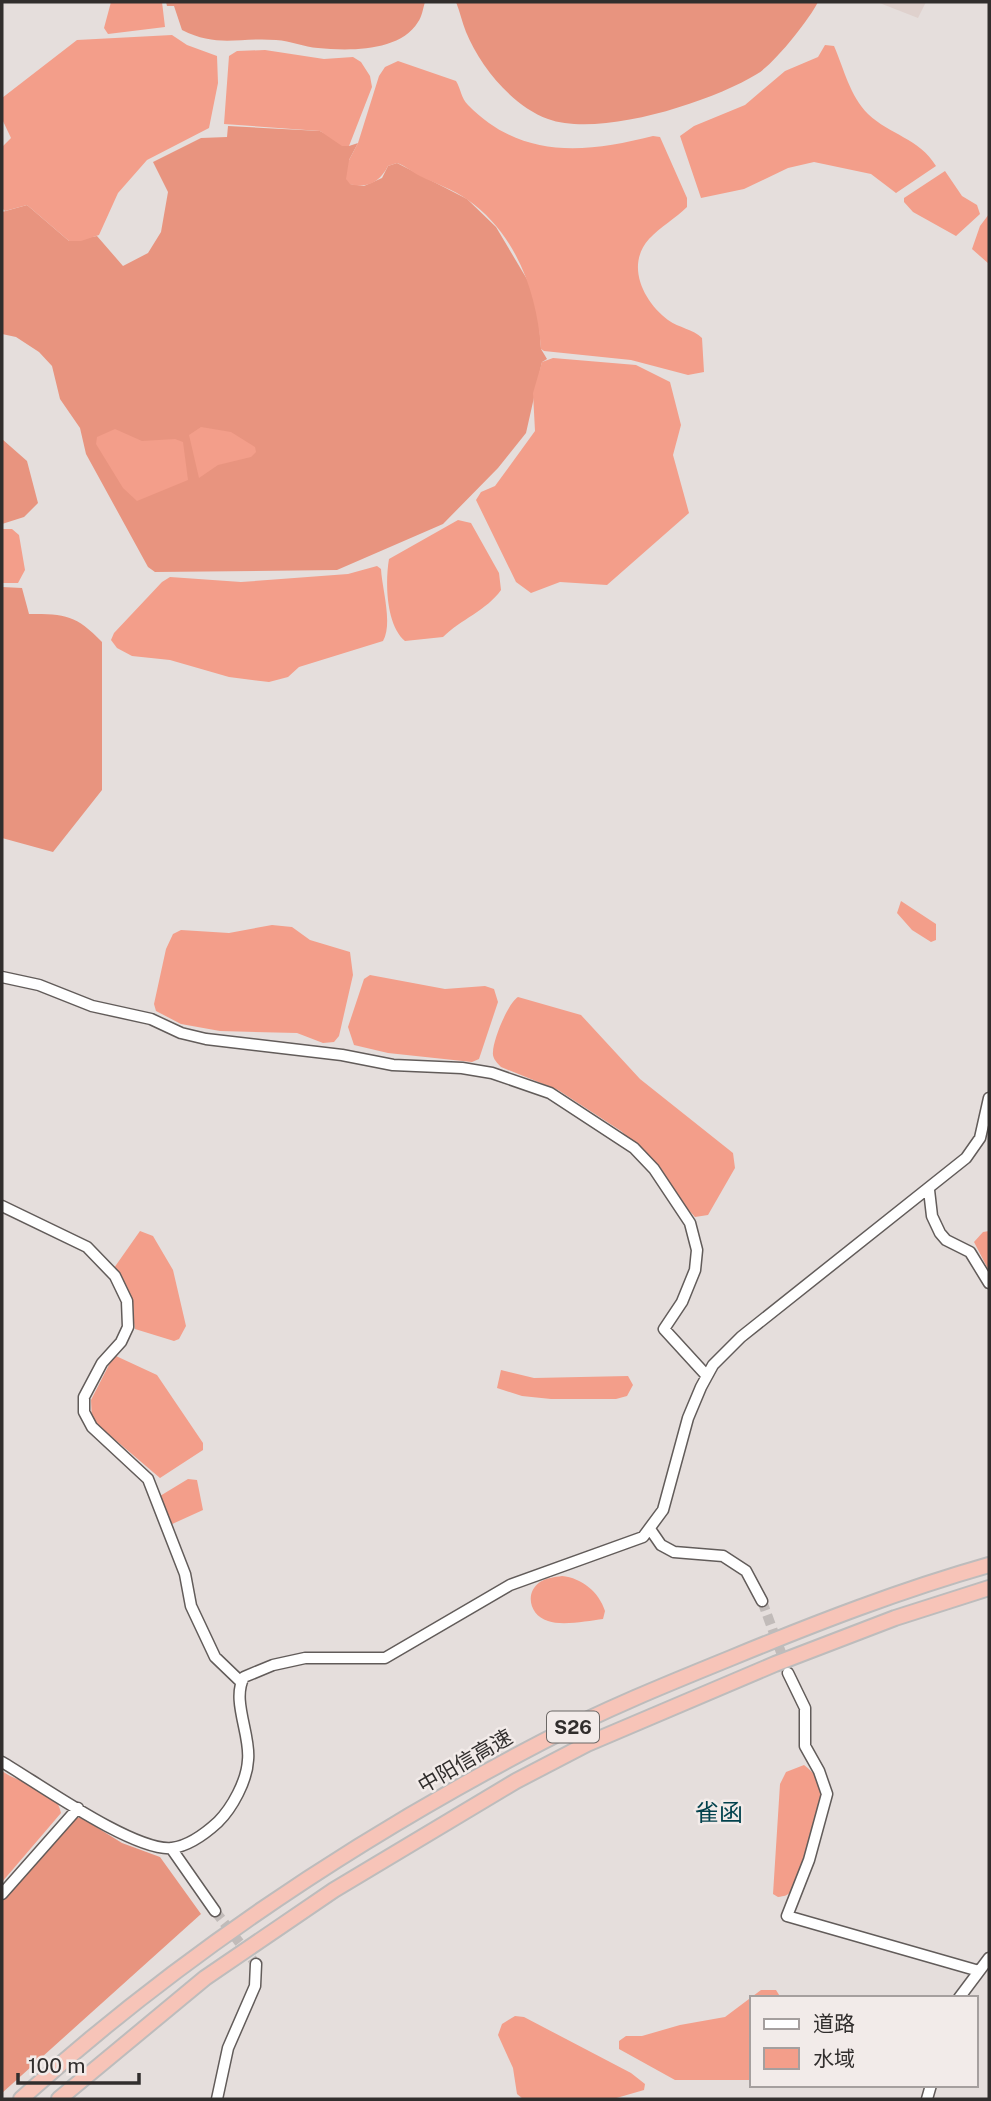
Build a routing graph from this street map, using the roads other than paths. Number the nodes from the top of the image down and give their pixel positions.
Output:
1 (2, 977) edge
2 (989, 1098) edge
3 (929, 1190) junction
4 (2, 1206) edge
5 (989, 1283) edge
6 (707, 1376) junction
7 (650, 1529) junction
8 (989, 1565) edge
9 (989, 1588) edge
10 (762, 1601) tunnel mouth
11 (788, 1673) tunnel mouth
12 (241, 1682) junction
13 (2, 1762) edge
14 (78, 1808) junction
15 (171, 1848) junction
16 (2, 1894) edge
17 (215, 1911) tunnel mouth
18 (989, 1958) edge
19 (256, 1964) dead end
20 (979, 1971) junction
21 (960, 1996) edge
22 (21, 2099) edge
23 (59, 2099) edge
24 (217, 2099) edge

1 - 6 street
2 - 3 street
3 - 5 street
3 - 6 street
4 - 12 street
6 - 7 street
7 - 10 street
7 - 12 street
8 - 22 highway, 中阳信高速 / S26
9 - 23 highway, 中阳信高速 / S26
11 - 20 street
12 - 15 street
13 - 14 street
14 - 15 street
14 - 16 street
15 - 17 street
18 - 20 street
19 - 24 street
20 - 21 street

